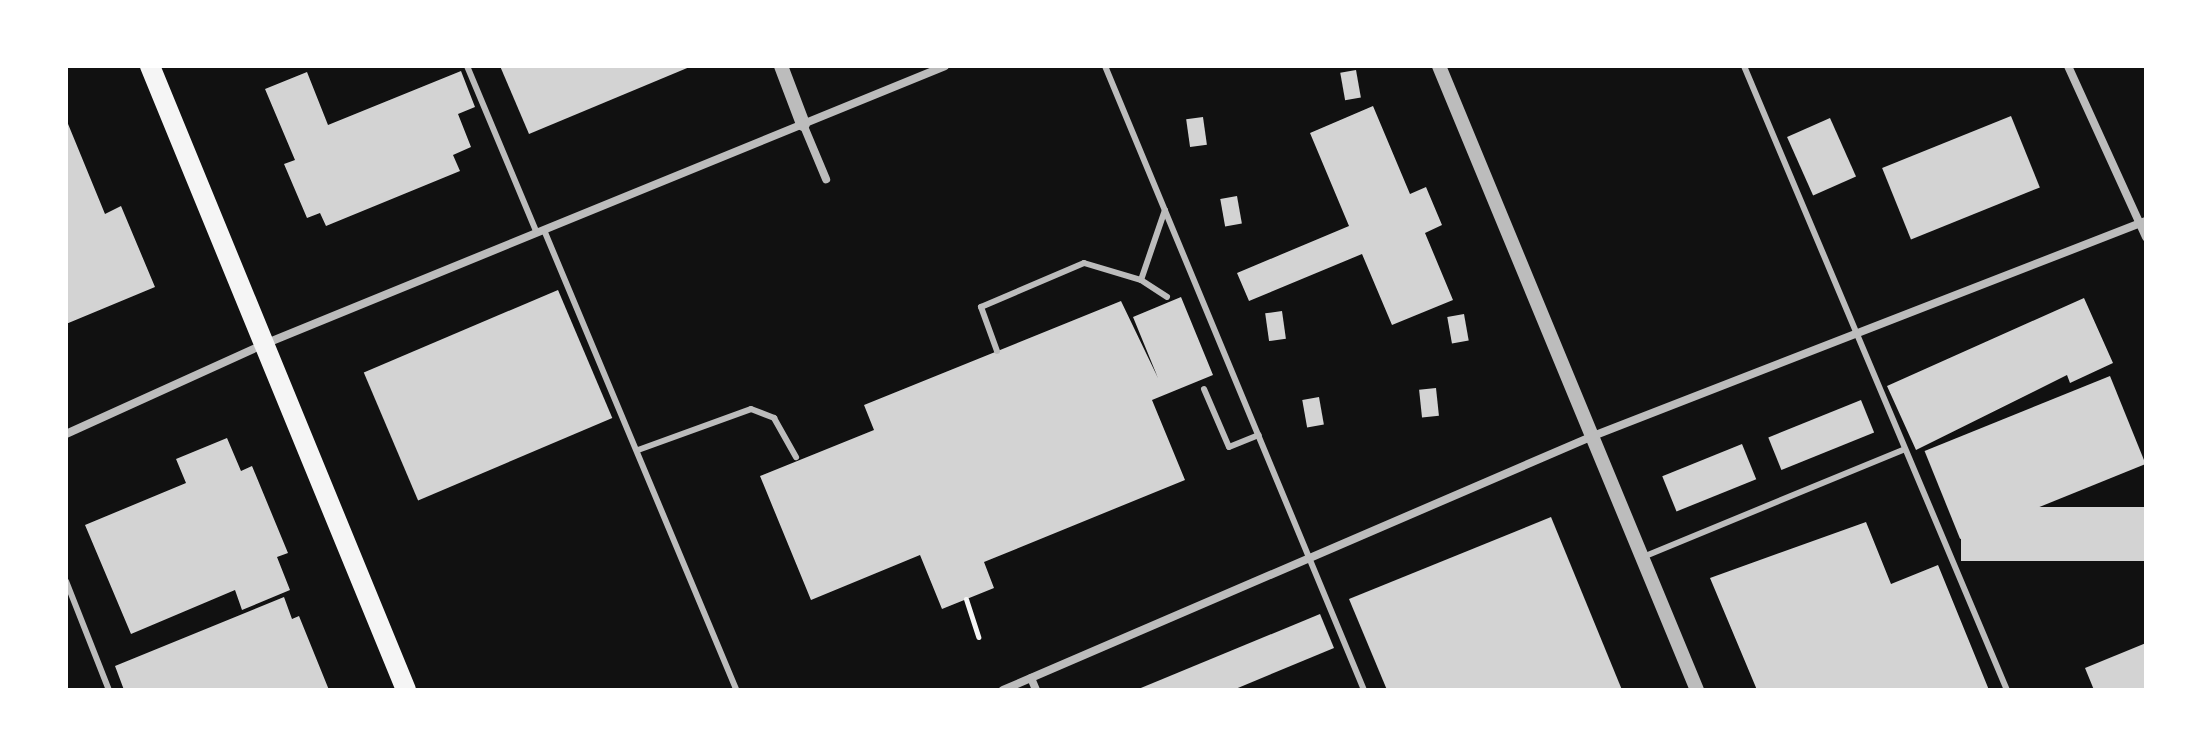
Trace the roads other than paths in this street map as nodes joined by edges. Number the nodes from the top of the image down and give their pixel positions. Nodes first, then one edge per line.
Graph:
1 (150, 66) edge
2 (467, 66) edge
3 (781, 66) edge
4 (945, 66) edge
5 (1105, 66) edge
6 (1439, 66) edge
7 (1744, 66) edge
8 (2068, 66) edge
9 (803, 124) junction
10 (826, 179) dead end
11 (1165, 210) junction
12 (2143, 222) edge
13 (540, 232) junction
14 (2146, 237) edge
15 (1141, 280) junction
16 (1167, 297) dead end
17 (1855, 334) junction
18 (267, 343) junction
19 (997, 351) dead end
20 (1204, 389) dead end
21 (66, 434) edge
22 (1259, 435) junction
23 (1593, 436) junction
24 (1905, 449) junction
25 (638, 450) junction
26 (796, 457) dead end
27 (1643, 557) junction
28 (1310, 558) junction
29 (66, 581) edge
30 (1031, 678) junction
31 (109, 690) edge
32 (406, 690) edge
33 (736, 690) edge
34 (1003, 690) edge
35 (1036, 690) edge
36 (1364, 690) edge
37 (1697, 690) edge
38 (2007, 690) edge

1 - 18 main road
2 - 13 lane
3 - 9 street
4 - 9 street
5 - 11 lane
6 - 23 street
7 - 17 lane
8 - 12 street
9 - 10 street
9 - 13 street
11 - 15 lane
11 - 22 lane
12 - 14 street
12 - 17 street
13 - 18 street
13 - 25 lane
15 - 16 lane
15 - 19 lane
17 - 23 street
17 - 24 lane
18 - 21 street
18 - 32 main road
20 - 22 lane
22 - 28 lane
23 - 27 street
23 - 28 street
24 - 27 lane
24 - 38 lane
25 - 26 lane
25 - 33 lane
27 - 37 street
28 - 30 street
28 - 36 lane
29 - 31 lane
30 - 34 street
30 - 35 street

